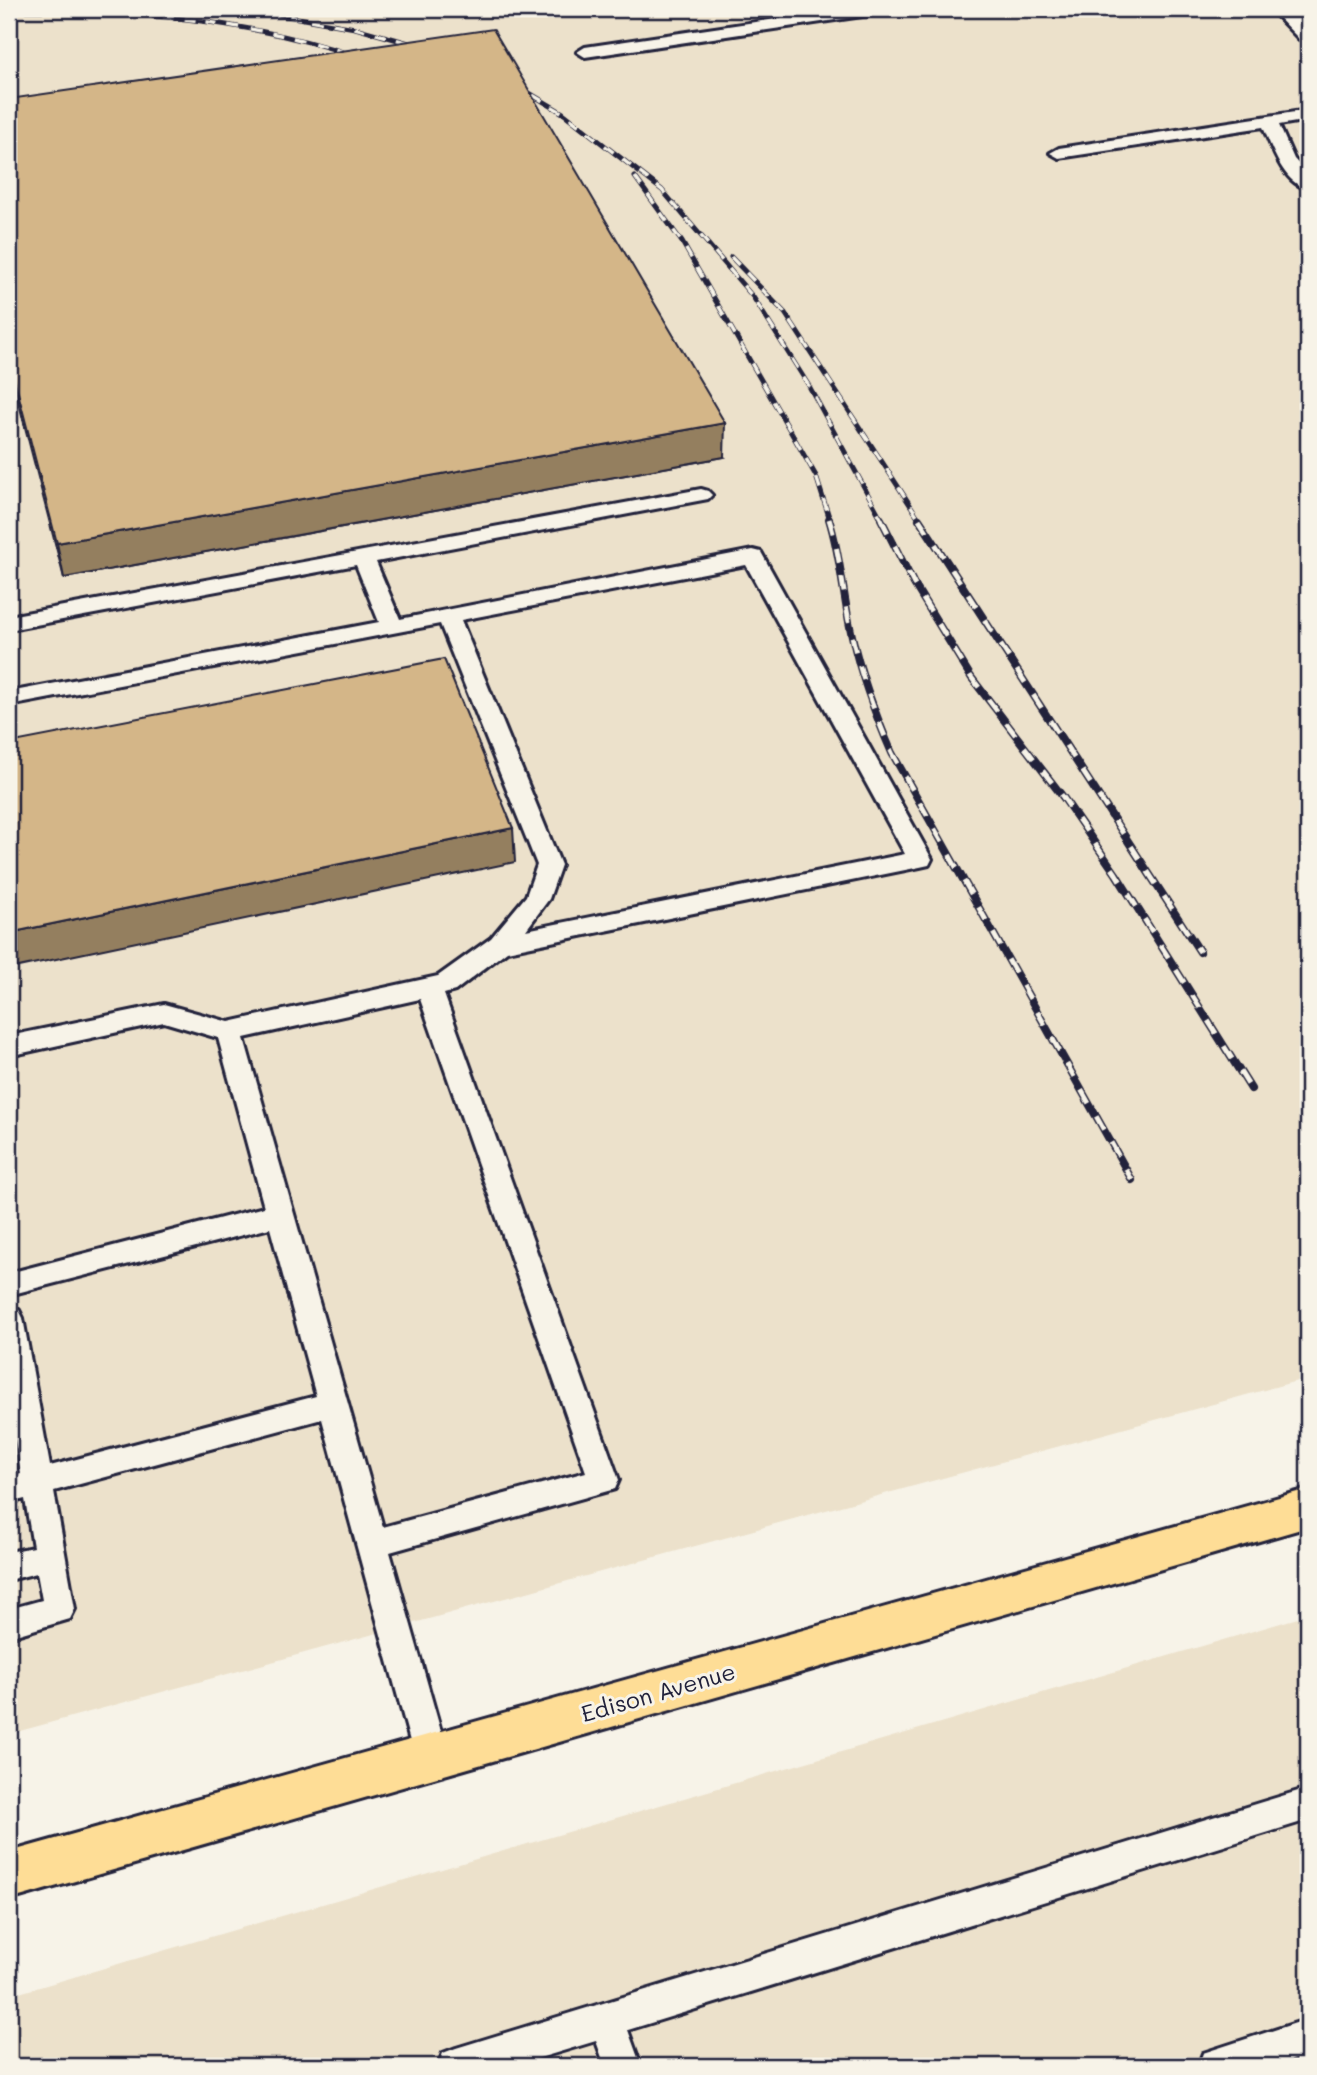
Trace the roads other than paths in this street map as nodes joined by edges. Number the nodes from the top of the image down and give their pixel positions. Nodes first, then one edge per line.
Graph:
1 (876, 9) edge
2 (1282, 9) edge
3 (1308, 34) edge
4 (585, 52) dead end
5 (1308, 115) edge
6 (1269, 121) junction
7 (1059, 153) dead end
8 (1308, 184) edge
9 (701, 495) dead end
10 (364, 558) junction
11 (448, 616) junction
12 (9, 623) edge
13 (392, 627) junction
14 (9, 699) edge
15 (500, 944) junction
16 (429, 988) junction
17 (229, 1032) junction
18 (9, 1046) edge
19 (279, 1214) junction
20 (9, 1284) edge
21 (9, 1318) edge
22 (12, 1354) edge
23 (332, 1404) junction
24 (18, 1428) edge
25 (23, 1487) edge
26 (1308, 1508) edge
27 (371, 1544) junction
28 (50, 1556) junction
29 (9, 1566) edge
30 (9, 1623) edge
31 (430, 1756) junction
32 (1308, 1804) edge
33 (9, 1876) edge
34 (607, 2020) junction
35 (1308, 2037) edge
36 (456, 2066) edge
37 (623, 2066) edge
38 (1216, 2066) edge

1 - 4 lane
2 - 3 street
5 - 6 lane
6 - 7 lane
6 - 8 lane
9 - 10 lane
10 - 12 lane
10 - 13 lane
11 - 13 lane
11 - 15 lane
11 - 15 lane
13 - 14 lane
15 - 16 lane
16 - 17 lane
16 - 27 lane
17 - 18 lane
17 - 19 lane
19 - 20 lane
19 - 23 lane
21 - 22 lane
22 - 24 lane
23 - 25 lane
23 - 27 lane
24 - 25 lane
25 - 28 lane
26 - 31 main road, Edison Avenue
27 - 31 lane
28 - 29 lane
28 - 30 lane
31 - 33 main road, Edison Avenue
32 - 34 lane
34 - 36 lane
34 - 37 lane
35 - 38 lane

